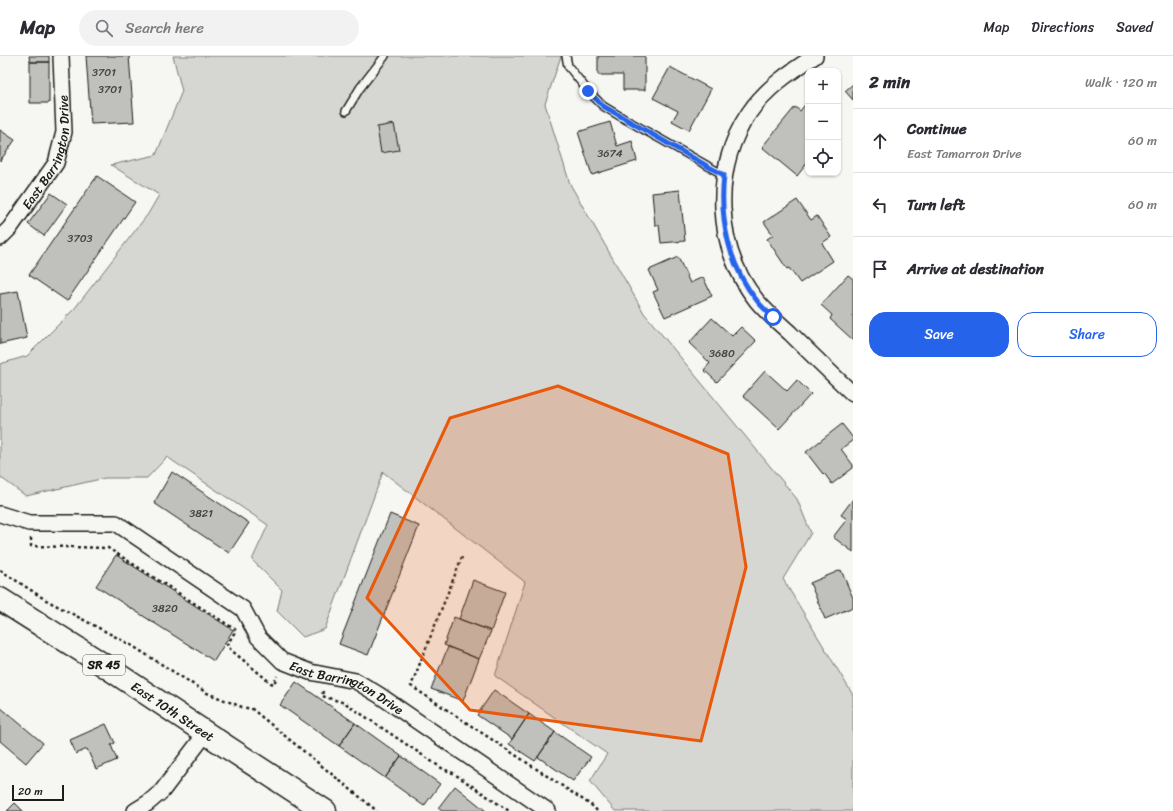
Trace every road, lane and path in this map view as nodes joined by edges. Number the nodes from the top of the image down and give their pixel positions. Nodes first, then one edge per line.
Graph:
1 (61, 56) edge
2 (385, 56) edge
3 (566, 56) edge
4 (813, 56) edge
5 (346, 112) dead end
6 (724, 175) junction
7 (0, 238) edge
8 (853, 394) edge
9 (0, 514) edge
10 (462, 557) dead end
11 (0, 570) edge
12 (0, 599) edge
13 (206, 733) junction
14 (144, 808) edge
15 (325, 811) edge
16 (377, 811) edge
17 (548, 811) edge
18 (598, 811) edge

1 - 7 street, East Barrington Drive
2 - 5 lane
3 - 6 lane
4 - 6 street
6 - 8 street
9 - 17 street, East Barrington Drive
10 - 18 path
11 - 16 path
12 - 13 main road, East 10th Street / SR 45
13 - 14 street
13 - 15 main road, East 10th Street / SR 45

